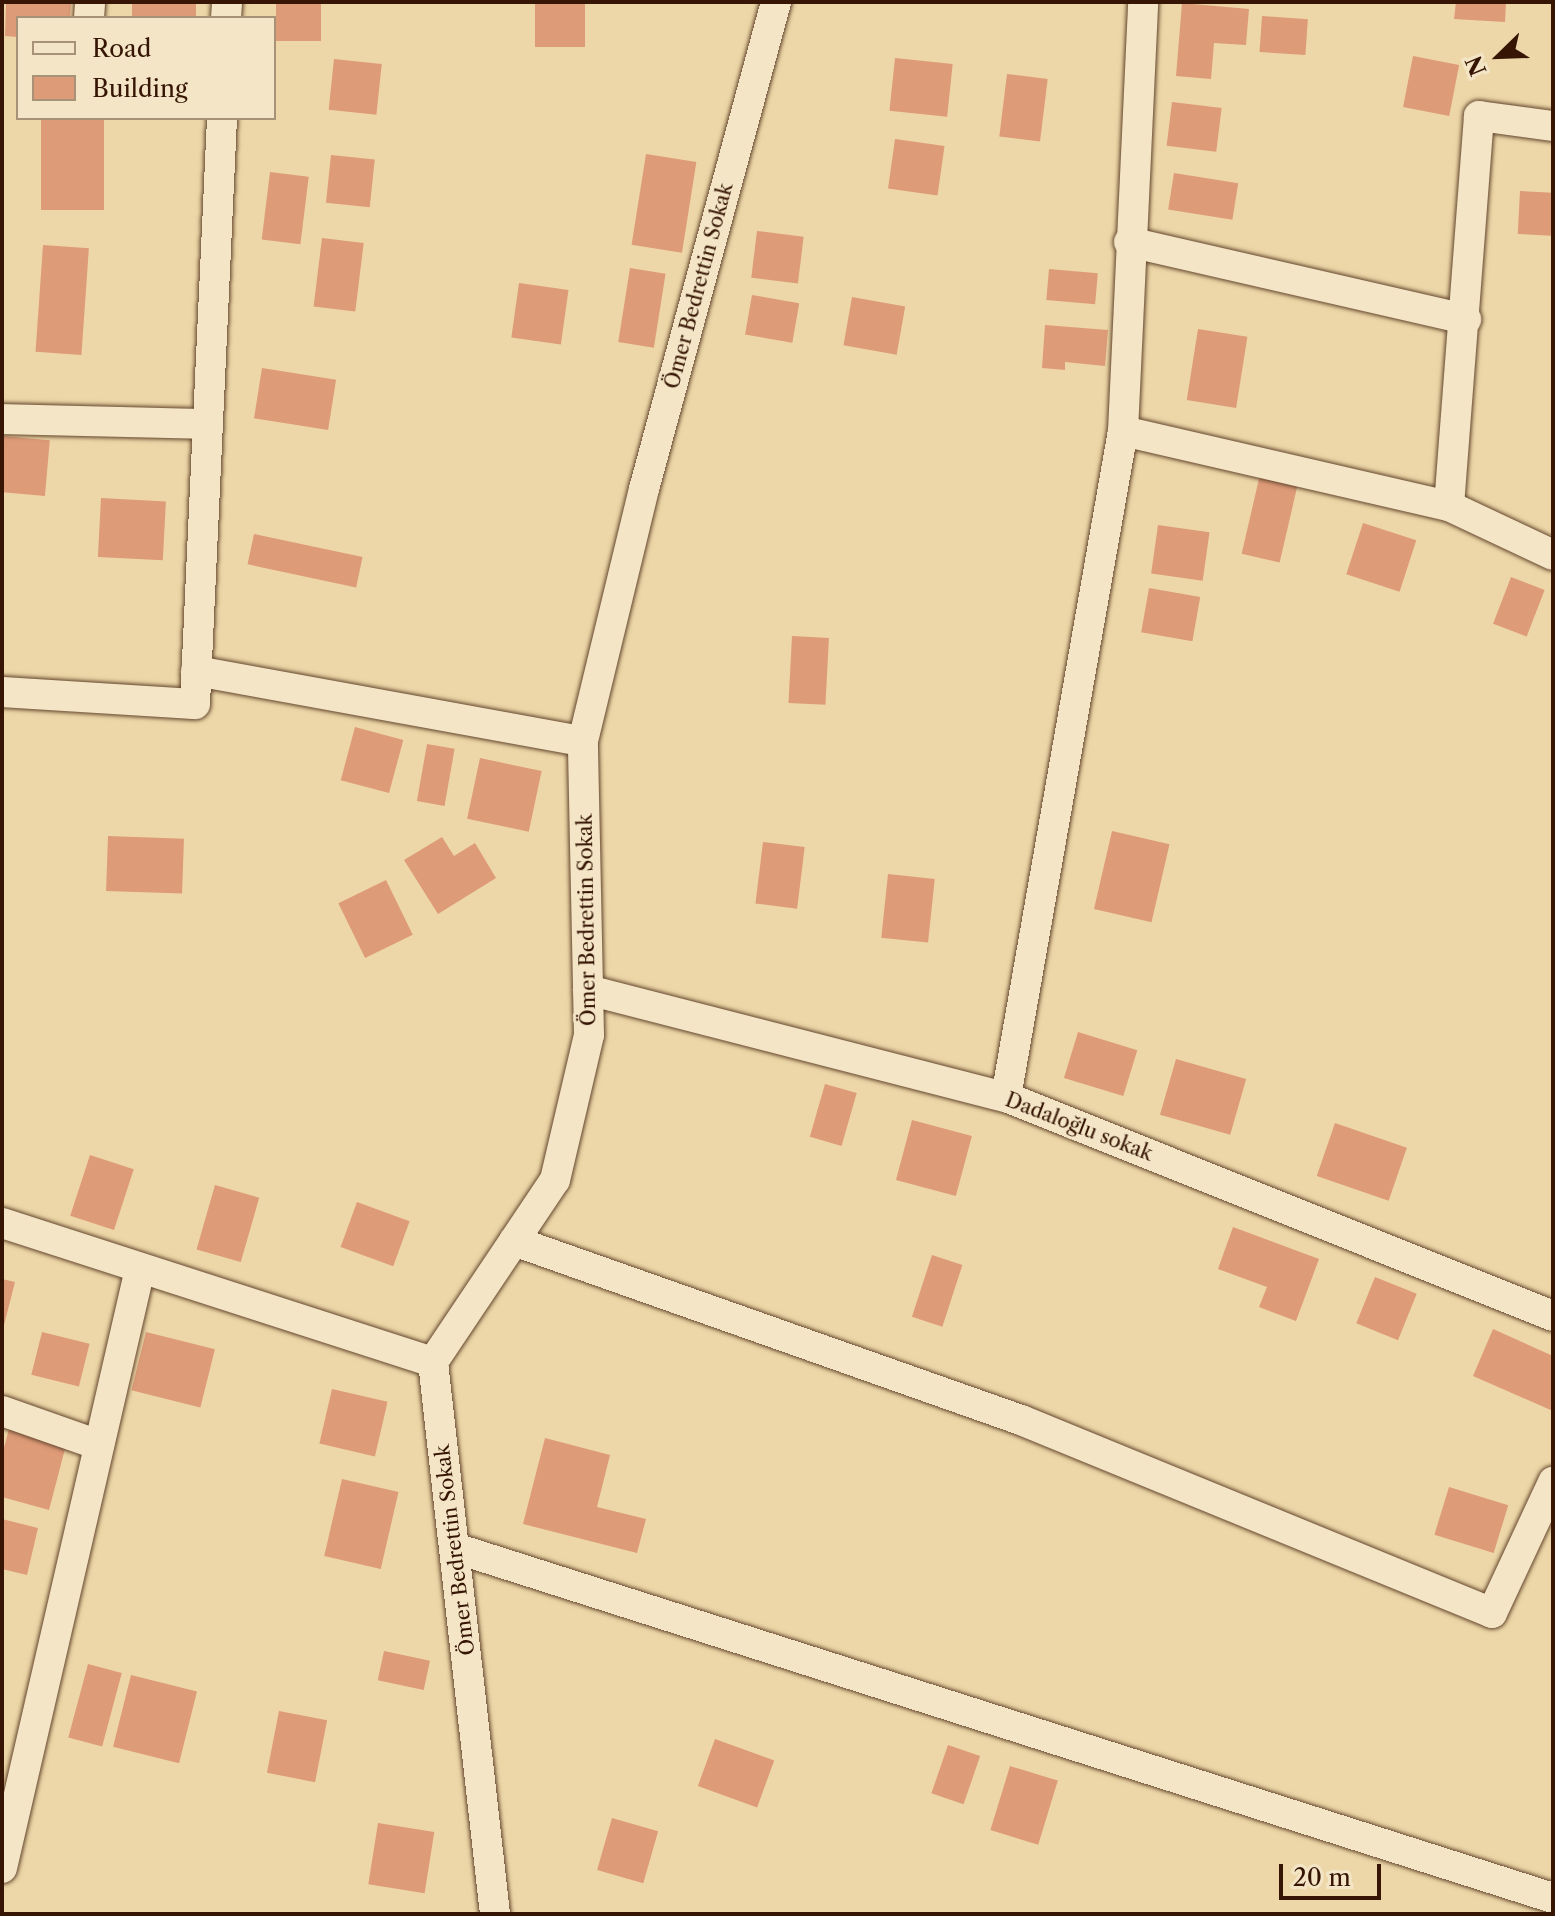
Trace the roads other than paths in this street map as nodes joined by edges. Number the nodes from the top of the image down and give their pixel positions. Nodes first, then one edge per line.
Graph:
1 (776, 2) edge
2 (1143, 2) edge
3 (222, 120) edge
4 (1553, 126) edge
5 (1129, 242) junction
6 (1466, 319) junction
7 (2, 419) edge
8 (207, 424) junction
9 (1123, 431) junction
10 (1449, 506) junction
11 (1553, 555) edge
12 (196, 671) junction
13 (2, 692) edge
14 (583, 741) junction
15 (588, 990) junction
16 (1006, 1097) junction
17 (2, 1223) edge
18 (514, 1241) junction
19 (140, 1269) junction
20 (1553, 1316) edge
21 (433, 1362) junction
22 (2, 1411) edge
23 (99, 1445) junction
24 (1553, 1482) edge
25 (455, 1548) junction
26 (2, 1868) edge
27 (1553, 1898) edge
28 (495, 1914) edge

1 - 14 street, Ömer Bedrettin Sokak
2 - 5 street
3 - 8 street
4 - 6 street
5 - 6 street
5 - 9 street
6 - 10 street
7 - 8 street
8 - 12 street
9 - 10 street
9 - 16 street
10 - 11 street
12 - 13 street
12 - 14 street
14 - 15 street, Ömer Bedrettin Sokak
15 - 16 street, Dadaloğlu sokak
15 - 18 street, Ömer Bedrettin Sokak
16 - 20 street, Dadaloğlu sokak
17 - 19 street
18 - 21 street, Ömer Bedrettin Sokak
18 - 24 street
19 - 21 street
19 - 23 street
21 - 25 street, Ömer Bedrettin Sokak
22 - 23 street
23 - 26 street
25 - 27 street
25 - 28 street, Ömer Bedrettin Sokak

